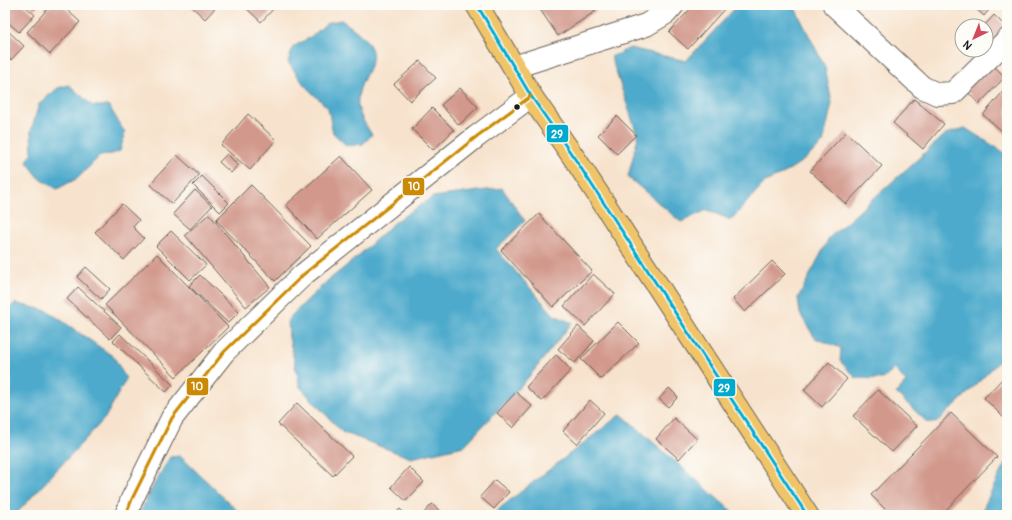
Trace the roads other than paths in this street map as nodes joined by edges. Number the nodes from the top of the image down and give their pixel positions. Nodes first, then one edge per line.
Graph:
1 (477, 5) edge
2 (673, 5) edge
3 (834, 5) edge
4 (1007, 40) edge
5 (514, 67) junction
6 (531, 96) junction
7 (126, 515) edge
8 (807, 515) edge

1 - 5 highway
2 - 5 street
3 - 4 street
5 - 6 highway
6 - 7 street
6 - 8 highway

